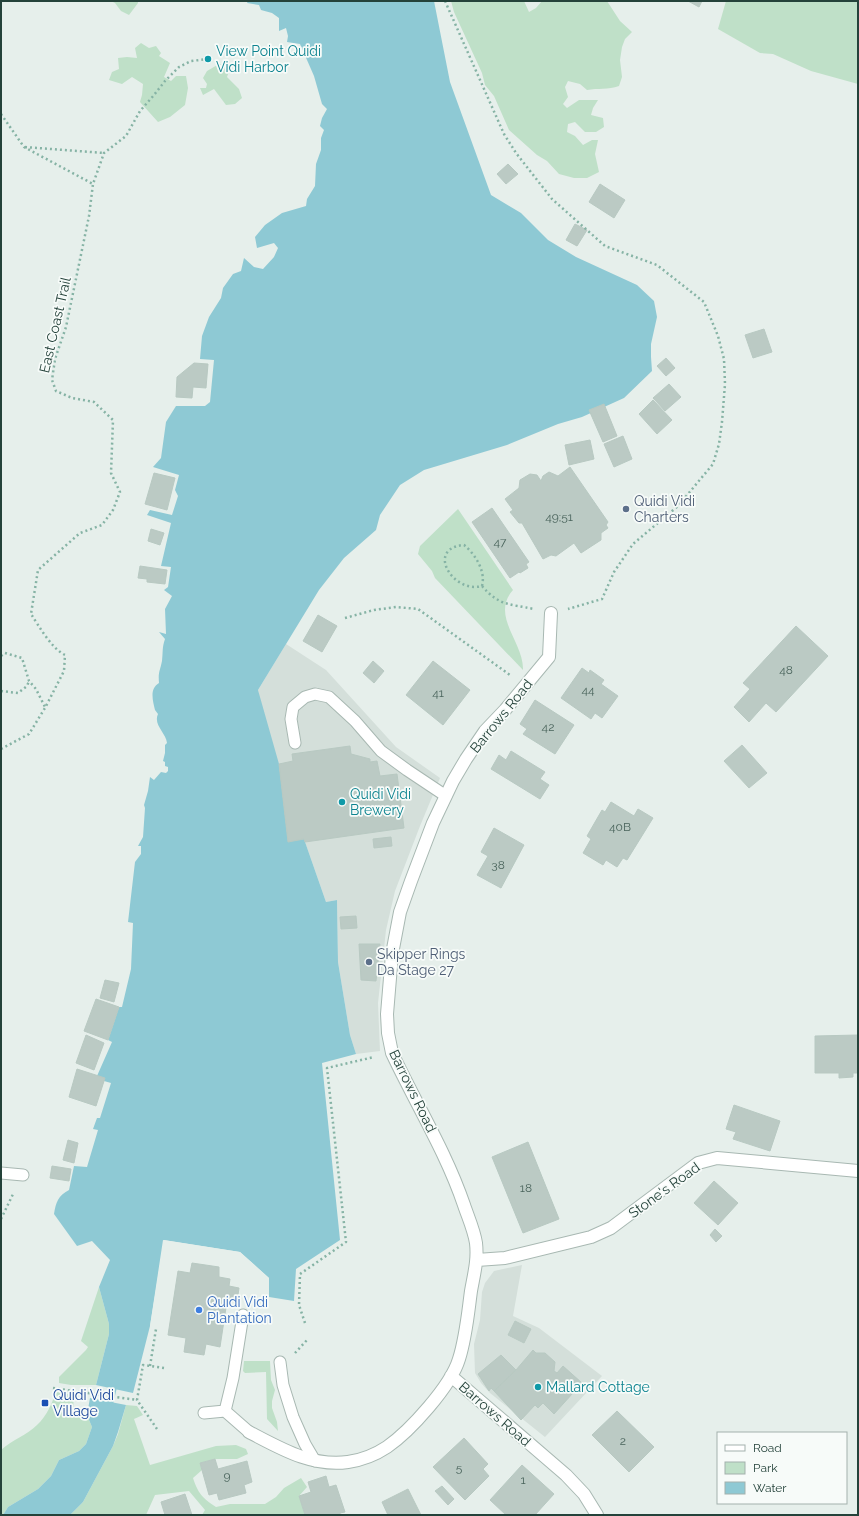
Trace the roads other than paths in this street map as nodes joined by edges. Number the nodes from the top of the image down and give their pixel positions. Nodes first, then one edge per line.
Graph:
1 (551, 613) road end
2 (295, 743) dead end
3 (446, 796) junction
4 (858, 1171) edge
5 (1, 1173) edge
6 (23, 1175) road end
7 (477, 1260) junction
8 (243, 1315) dead end
9 (280, 1362) dead end
10 (451, 1376) junction
11 (225, 1411) junction
12 (204, 1413) dead end
13 (249, 1432) joint
14 (315, 1461) junction
15 (597, 1515) edge

1 - 3 street, Barrows Road
2 - 3 lane
3 - 7 street, Barrows Road
4 - 7 street, Stone's Road
5 - 6 lane
7 - 10 street, Barrows Road
8 - 11 lane
9 - 14 lane
10 - 14 street
10 - 15 street, Barrows Road
11 - 12 lane
11 - 13 lane
13 - 14 street

